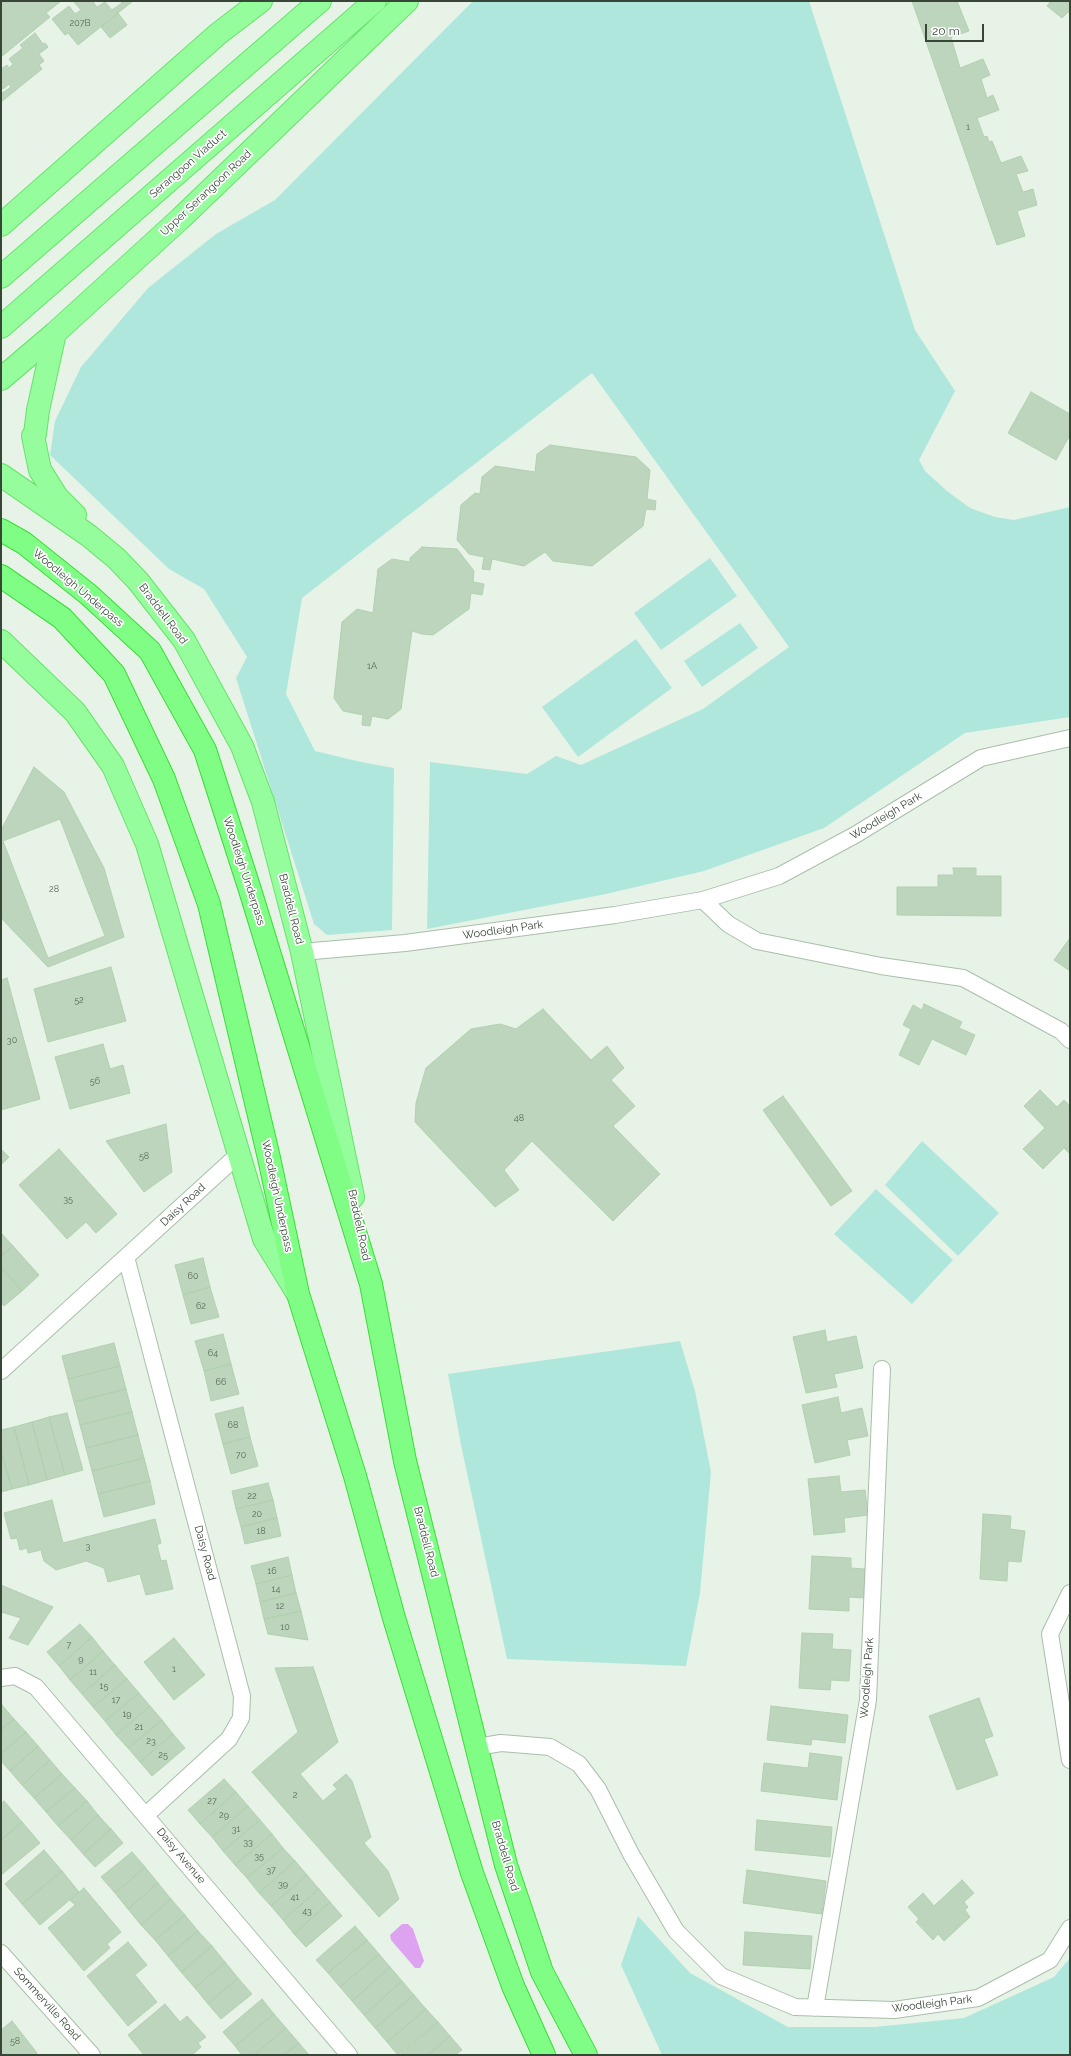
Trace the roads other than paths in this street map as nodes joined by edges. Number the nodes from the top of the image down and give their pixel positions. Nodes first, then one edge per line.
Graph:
1 (261, 1) edge
2 (320, 1) edge
3 (375, 1) edge
4 (406, 1) edge
5 (1, 225) edge
6 (1, 276) edge
7 (1, 327) edge
8 (55, 333) junction
9 (1, 379) edge
10 (1, 475) edge
11 (1, 530) edge
12 (116, 558) junction
13 (1, 576) edge
14 (1, 641) edge
15 (1070, 738) edge
16 (703, 900) junction
17 (302, 952) junction
18 (1070, 1040) edge
19 (239, 1154) junction
20 (126, 1257) junction
21 (371, 1284) junction
22 (298, 1294) junction
23 (882, 1369) dead end
24 (1, 1371) edge
25 (1070, 1594) edge
26 (1, 1678) edge
27 (477, 1747) junction
28 (1070, 1760) edge
29 (146, 1815) junction
30 (1070, 1928) edge
31 (1, 1953) edge
32 (815, 2008) junction
33 (92, 2055) edge
34 (349, 2055) edge
35 (544, 2055) edge
36 (586, 2055) edge

1 - 5 main road
2 - 6 main road
3 - 7 main road, Serangoon Viaduct
4 - 8 main road, Upper Serangoon Road
8 - 9 main road, Upper Serangoon Road
8 - 12 main road
10 - 12 main road, Braddell Road
11 - 21 highway, Woodleigh Underpass
12 - 17 main road, Braddell Road
13 - 22 highway, Woodleigh Underpass
14 - 19 main road
15 - 16 street, Woodleigh Park
16 - 17 street, Woodleigh Park
16 - 18 street
17 - 21 main road, Braddell Road
19 - 20 street, Daisy Road
19 - 22 main road
20 - 24 street, Daisy Road
20 - 29 street, Daisy Road
21 - 27 highway, Braddell Road
22 - 35 highway
23 - 32 street, Woodleigh Park
25 - 28 street
26 - 29 street, Daisy Avenue
27 - 32 street, Woodleigh Park
27 - 36 highway, Braddell Road
29 - 34 street, Daisy Avenue
30 - 32 street, Woodleigh Park
31 - 33 street, Sommerville Road

